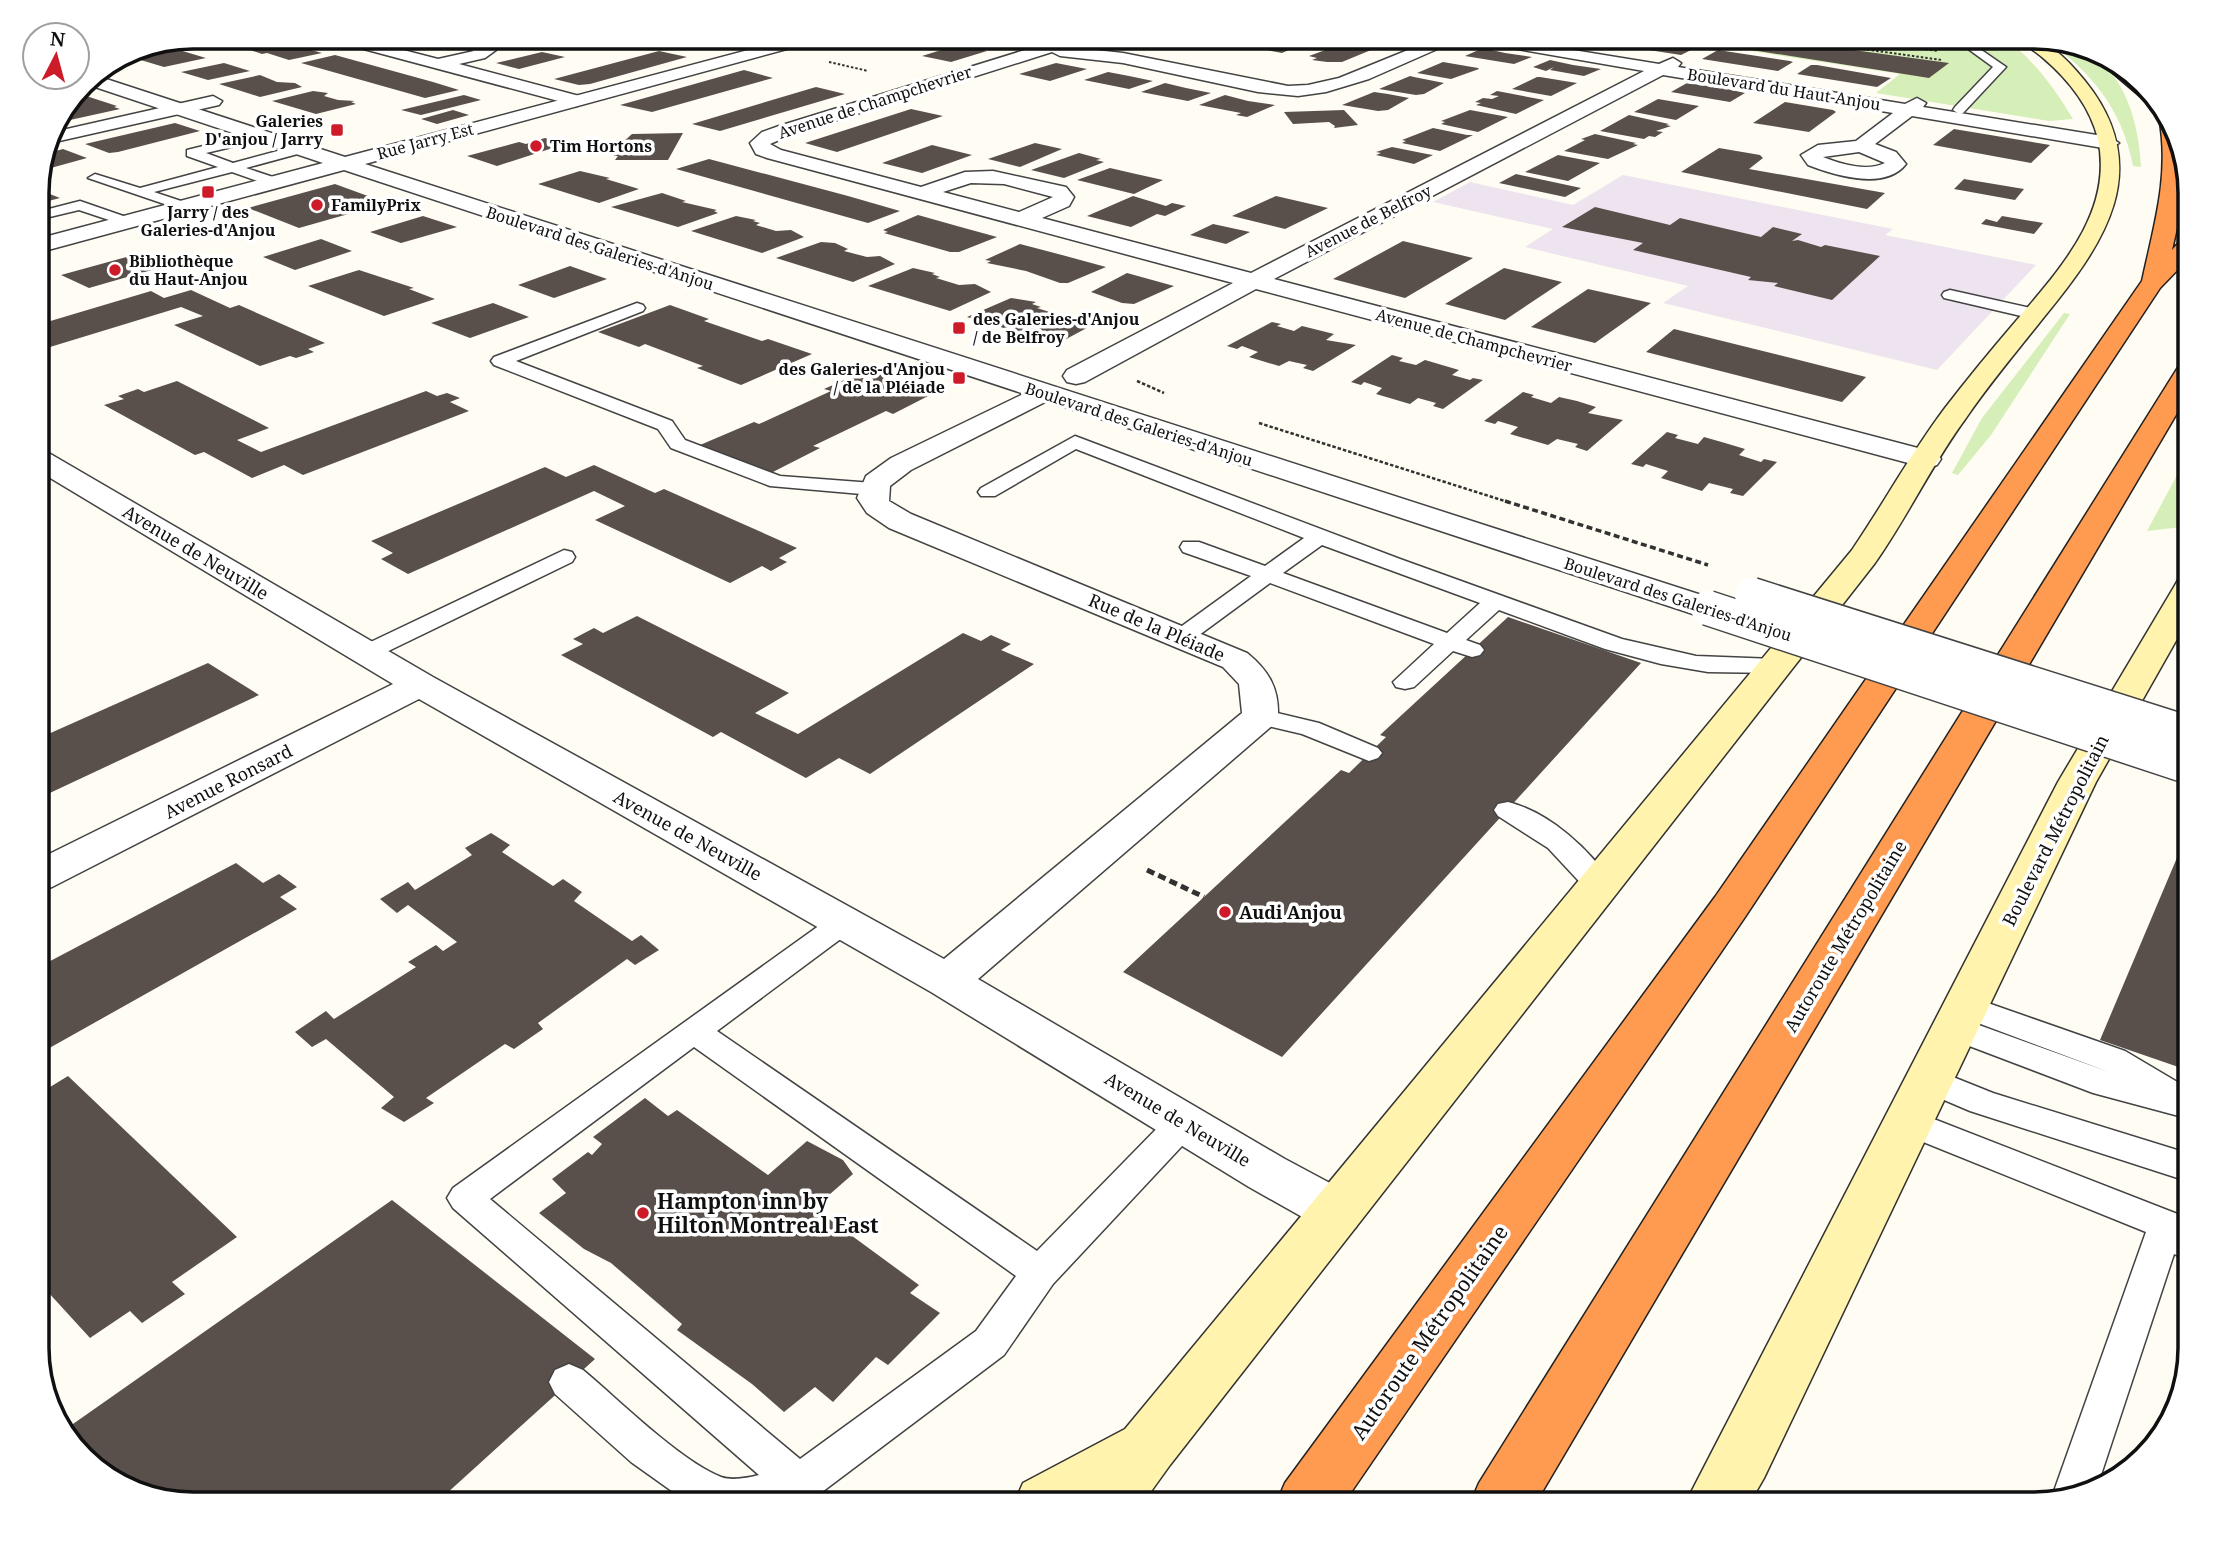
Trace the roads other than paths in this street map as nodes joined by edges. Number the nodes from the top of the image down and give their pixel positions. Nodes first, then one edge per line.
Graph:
1 (382, 49) edge
2 (487, 49) edge
3 (770, 49) edge
4 (1046, 49) edge
5 (1423, 49) edge
6 (1549, 49) edge
7 (1575, 49) edge
8 (1975, 49) edge
9 (2041, 49) edge
10 (1037, 52) junction
11 (439, 64) junction
12 (1667, 66) junction
13 (119, 70) edge
14 (1316, 73) dead end
15 (1357, 76) junction
16 (100, 83) edge
17 (213, 101) junction
18 (577, 101) junction
19 (1912, 107) junction
20 (178, 108) junction
21 (1959, 110) junction
22 (61, 136) edge
23 (260, 136) junction
24 (2108, 138) junction
25 (1861, 146) dead end
26 (300, 149) junction
27 (379, 154) junction
28 (344, 163) junction
29 (413, 164) dead end
30 (2175, 164) edge
31 (232, 167) junction
32 (95, 178) dead end
33 (274, 182) junction
34 (140, 192) junction
35 (922, 193) junction
36 (182, 206) junction
37 (49, 213) edge
38 (1022, 219) junction
39 (127, 222) junction
40 (49, 243) edge
41 (2178, 256) edge
42 (1254, 282) junction
43 (2152, 283) junction
44 (1950, 295) dead end
45 (637, 308) dead end
46 (2034, 314) junction
47 (1057, 380) junction
48 (2178, 389) edge
49 (1927, 459) junction
50 (49, 465) edge
51 (873, 489) junction
52 (988, 492) dead end
53 (1322, 535) junction
54 (1191, 547) dead end
55 (564, 557) dead end
56 (1266, 575) junction
57 (1716, 587) junction
58 (1496, 601) junction
59 (2178, 608) edge
60 (1183, 636) junction
61 (1449, 642) junction
62 (1472, 650) dead end
63 (366, 653) junction
64 (1775, 666) junction
65 (1405, 682) dead end
66 (420, 685) junction
67 (1261, 717) junction
68 (2178, 730) edge
69 (1369, 753) dead end
70 (2178, 762) edge
71 (1508, 810) dead end
72 (49, 871) edge
73 (1599, 885) junction
74 (844, 922) junction
75 (947, 981) junction
76 (1960, 1017) junction
77 (694, 1031) junction
78 (2178, 1095) edge
79 (1918, 1100) junction
80 (1184, 1122) junction
81 (2178, 1164) edge
82 (1338, 1212) junction
83 (2178, 1230) edge
84 (2178, 1241) edge
85 (1041, 1273) junction
86 (569, 1382) dead end
87 (1149, 1445) junction
88 (799, 1484) junction
89 (2077, 1485) edge
90 (1732, 1489) edge
91 (709, 1492) edge
92 (769, 1492) edge
93 (1066, 1492) edge
94 (1115, 1492) edge
95 (1315, 1492) edge
96 (1508, 1492) edge

1 - 11 street
2 - 11 street
3 - 18 street, Rue Jarry Est
4 - 10 street, Avenue de Champchevrier
5 - 15 street, Avenue de Champchevrier
6 - 12 street, Boulevard du Haut-Anjou
7 - 12 street, Boulevard du Haut-Anjou
8 - 21 lane
9 - 24 main road
10 - 15 street, Avenue de Champchevrier
10 - 35 street, Avenue de Champchevrier
11 - 18 street
12 - 19 street, Boulevard du Haut-Anjou
12 - 42 street, Avenue de Belfroy
13 - 17 street
14 - 15 street, Avenue de Champchevrier
16 - 20 street, Boulevard des Galeries-d'Anjou
17 - 20 street
17 - 27 street
18 - 27 street, Rue Jarry Est
19 - 21 street, Boulevard du Haut-Anjou
19 - 24 street, Boulevard du Haut-Anjou
19 - 25 street
20 - 22 street
20 - 23 street, Boulevard des Galeries-d'Anjou
21 - 24 street, Boulevard du Haut-Anjou
23 - 26 street, Boulevard des Galeries-d'Anjou
23 - 31 lane
24 - 46 main road
26 - 28 street, Boulevard des Galeries-d'Anjou
26 - 31 lane
27 - 28 street, Rue Jarry Est
27 - 29 street
28 - 33 street, Rue Jarry Est
28 - 47 street, Boulevard des Galeries-d'Anjou
30 - 43 highway
31 - 33 lane
31 - 34 lane
32 - 34 lane
33 - 36 street, Rue Jarry Est
34 - 36 lane
35 - 38 street, Avenue de Champchevrier
35 - 38 street
36 - 39 street, Rue Jarry Est
37 - 39 lane
38 - 42 street, Avenue de Champchevrier
39 - 40 street, Rue Jarry Est
41 - 43 highway
42 - 47 street, Avenue de Belfroy
42 - 49 street, Avenue de Champchevrier
43 - 95 highway, Autoroute Métropolitaine
44 - 46 lane
45 - 51 lane
46 - 49 main road
47 - 51 street
47 - 57 street, Boulevard des Galeries-d'Anjou
48 - 96 highway, Autoroute Métropolitaine
49 - 64 main road
50 - 63 street, Avenue de Neuville
51 - 60 street, Rue de la Pléiade
52 - 53 lane
53 - 56 lane
53 - 58 lane
54 - 56 lane
55 - 63 lane
56 - 60 lane
56 - 61 lane
57 - 68 street, Boulevard des Galeries-d'Anjou, bridge
57 - 70 street, Boulevard des Galeries-d'Anjou, bridge
58 - 61 lane
58 - 64 lane
59 - 76 main road, Boulevard Métropolitain
60 - 67 street, Rue de la Pléiade
61 - 62 lane
61 - 65 lane
63 - 66 street, Avenue de Neuville
64 - 73 main road
66 - 72 street, Avenue Ronsard
66 - 74 street, Avenue de Neuville
67 - 69 lane
67 - 75 street
71 - 73 lane
73 - 82 main road
74 - 75 street, Avenue de Neuville
74 - 77 lane
75 - 80 street, Avenue de Neuville
76 - 78 lane
76 - 79 main road, Boulevard Métropolitain
77 - 85 lane
77 - 88 lane
79 - 81 lane
79 - 83 lane
79 - 90 main road, Boulevard Métropolitain
80 - 82 street, Avenue de Neuville
80 - 85 lane
82 - 87 main road
84 - 89 lane
85 - 88 lane
86 - 91 lane
87 - 93 main road
87 - 94 main road
88 - 92 lane

